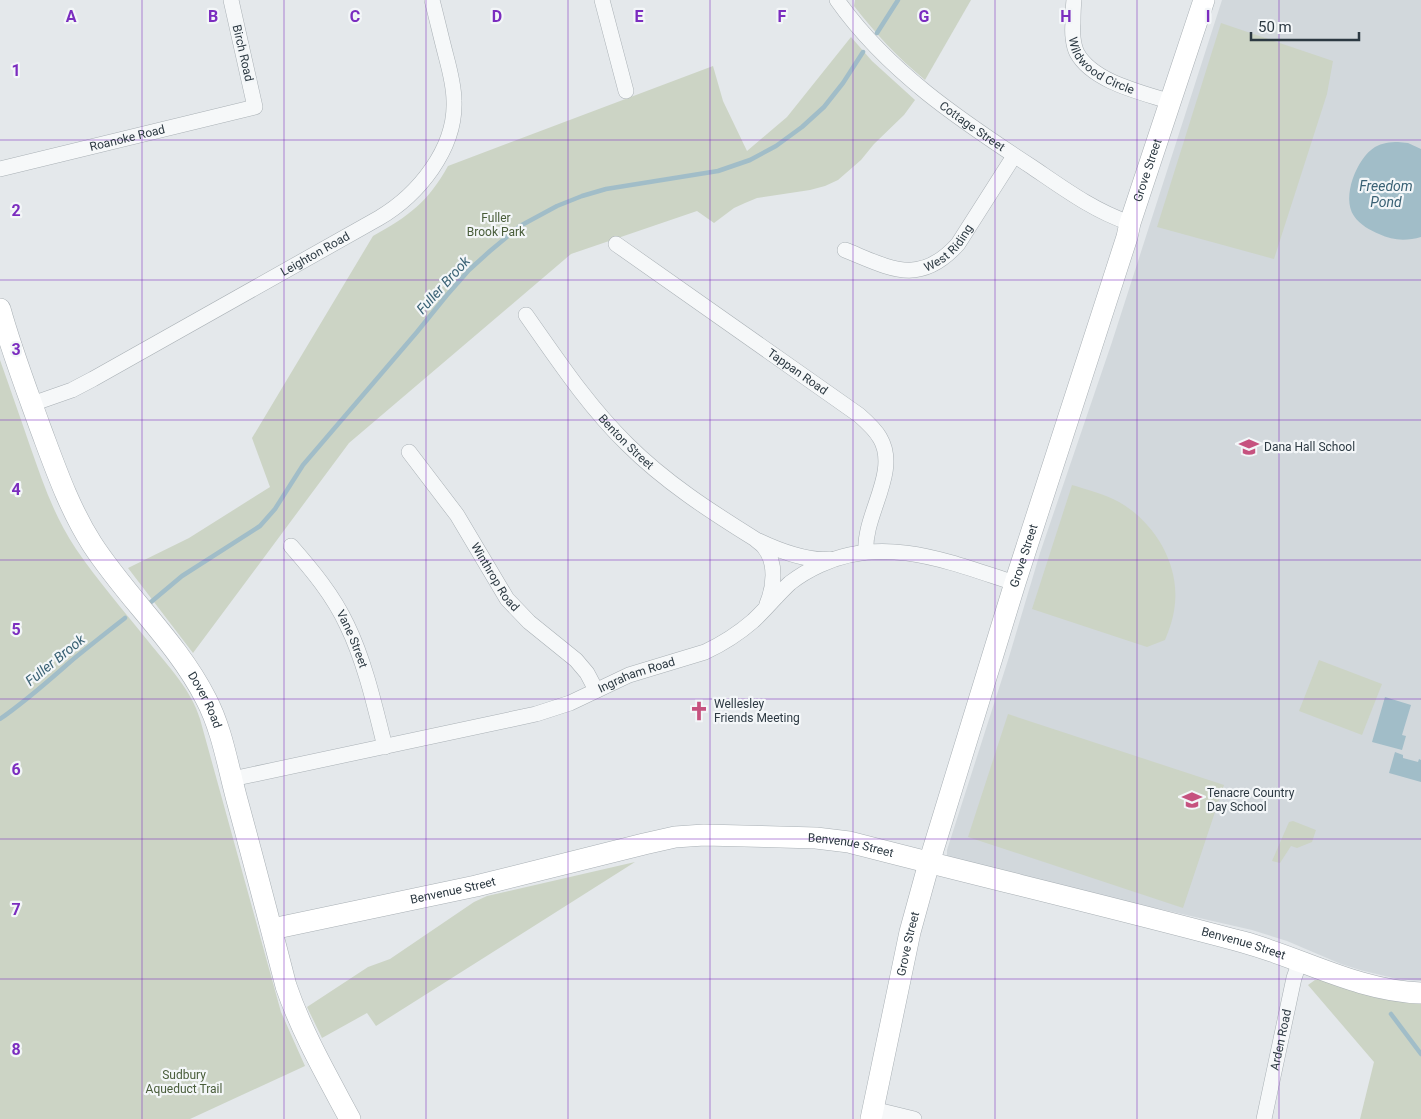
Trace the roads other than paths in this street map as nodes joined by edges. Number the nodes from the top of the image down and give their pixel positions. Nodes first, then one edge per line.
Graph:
1 (230, 0) edge
2 (432, 0) edge
3 (602, 0) edge
4 (837, 0) edge
5 (1074, 0) edge
6 (1204, 0) edge
7 (626, 91) dead end
8 (1171, 102) junction
9 (255, 107) joint
10 (1014, 156) junction
11 (0, 169) edge
12 (1130, 223) junction
13 (616, 244) dead end
14 (845, 250) dead end
15 (0, 309) edge
16 (526, 315) dead end
17 (32, 404) junction
18 (409, 452) dead end
19 (755, 539) junction
20 (291, 546) dead end
21 (866, 552) junction
22 (837, 558) junction
23 (1015, 583) junction
24 (766, 608) junction
25 (596, 690) junction
26 (385, 747) junction
27 (232, 779) junction
28 (929, 863) junction
29 (272, 929) junction
30 (1300, 961) junction
31 (1421, 993) edge
32 (872, 1114) edge
33 (350, 1119) edge
34 (914, 1119) edge
35 (1264, 1119) edge

1 - 9 street, Birch Road
2 - 17 street, Leighton Road
3 - 7 street
4 - 10 street, Cottage Street
5 - 8 street, Wildwood Circle
6 - 8 street, Grove Street
8 - 12 street, Grove Street
9 - 11 street, Roanoke Road
10 - 12 street, Cottage Street
10 - 14 street, West Riding
12 - 23 street, Grove Street
13 - 21 street, Tappan Road
15 - 17 street, Dover Road
16 - 19 street, Benton Street
17 - 27 street, Dover Road
18 - 25 street, Winthrop Road
19 - 22 street, Benton Street
19 - 24 street, Benton Street
20 - 26 street, Vane Street
21 - 22 street, Ingraham Road
21 - 23 street, Ingraham Road
22 - 24 street, Ingraham Road
23 - 28 street, Grove Street
24 - 25 street, Ingraham Road
25 - 26 street, Ingraham Road
26 - 27 street, Ingraham Road
27 - 29 street, Dover Road
28 - 29 street, Benvenue Street
28 - 30 street, Benvenue Street
28 - 32 street, Grove Street
29 - 33 street, Dover Road
30 - 31 street, Benvenue Street
30 - 35 street, Arden Road
32 - 34 street

